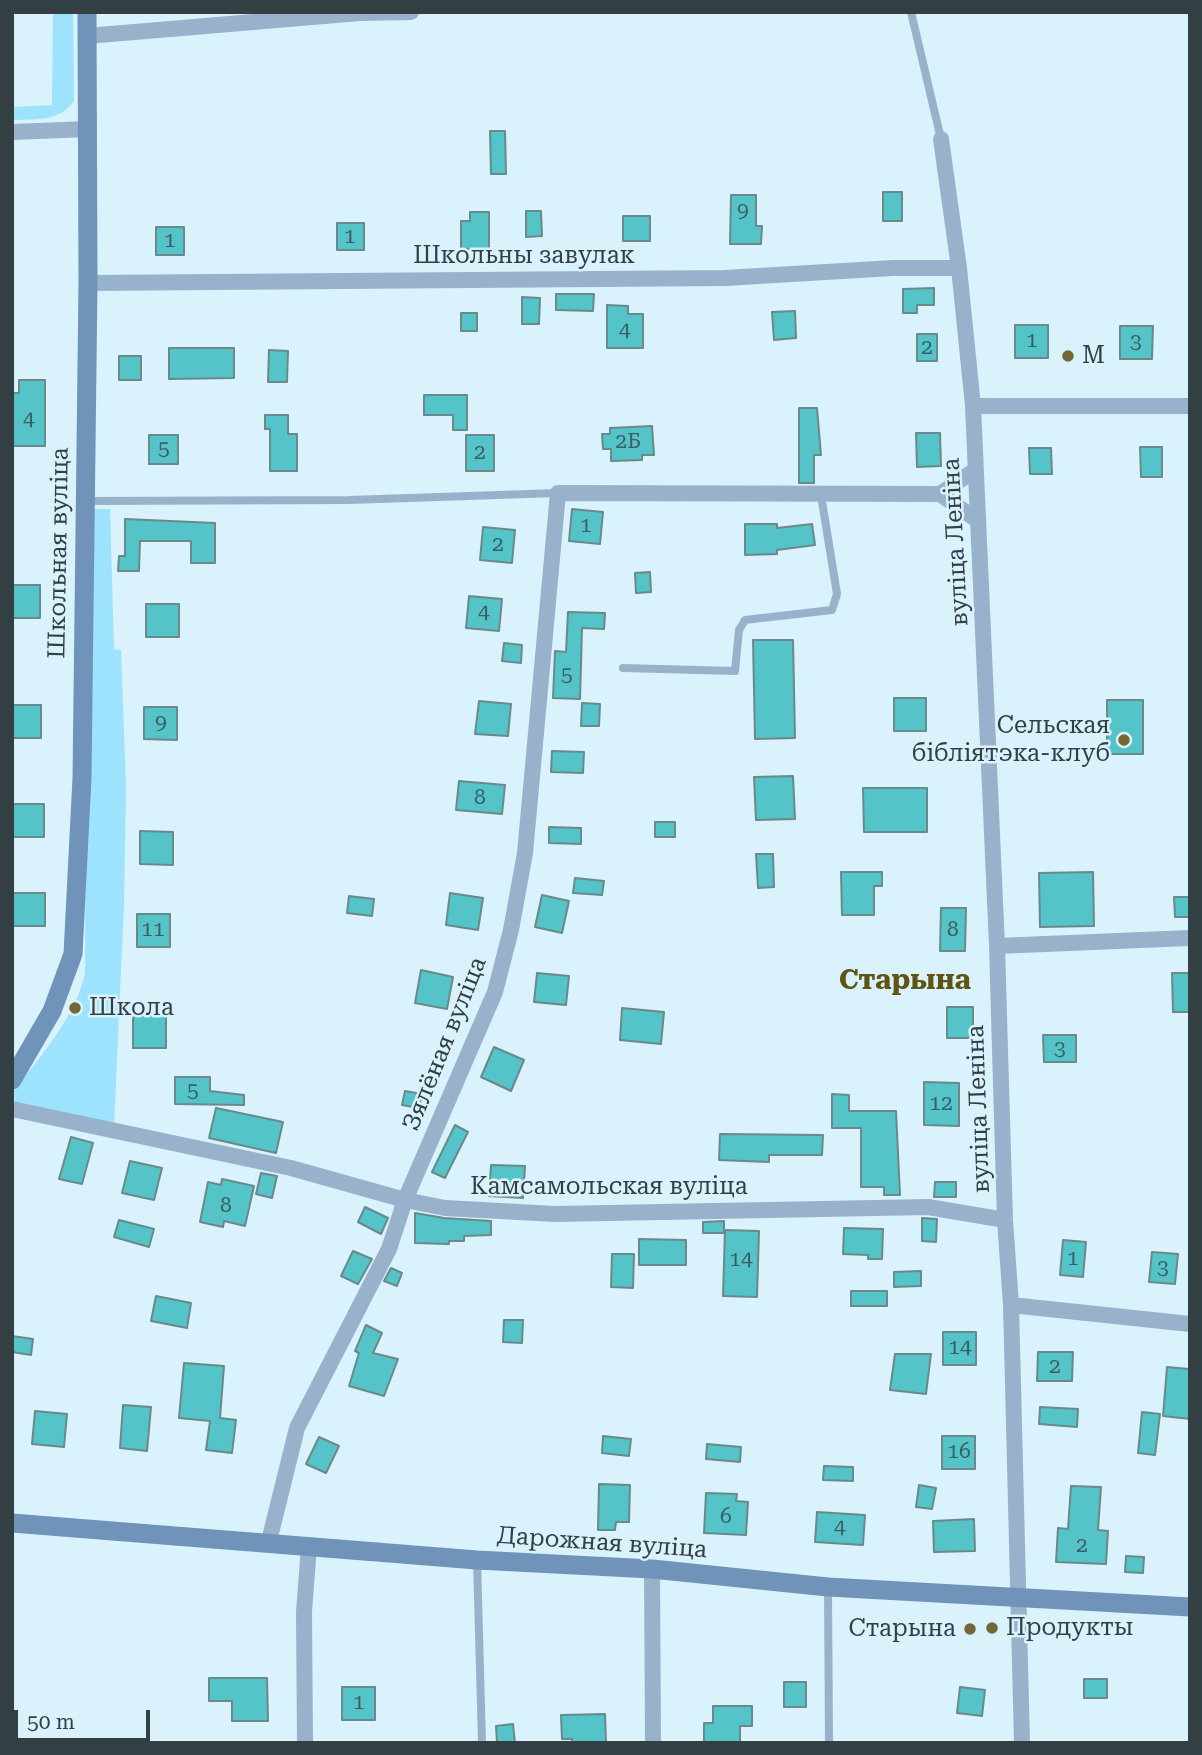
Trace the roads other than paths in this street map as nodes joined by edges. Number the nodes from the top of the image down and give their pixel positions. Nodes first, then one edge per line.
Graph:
1 (87, 12) edge
2 (411, 12) edge
3 (911, 12) edge
4 (87, 36) junction
5 (89, 129) junction
6 (12, 132) edge
7 (942, 139) joint
8 (960, 268) junction
9 (88, 283) junction
10 (973, 406) junction
11 (1190, 406) edge
12 (975, 470) junction
13 (558, 494) junction
14 (940, 494) junction
15 (821, 495) junction
16 (84, 501) junction
17 (978, 520) junction
18 (623, 668) dead end
19 (1190, 938) edge
20 (997, 946) junction
21 (12, 1080) edge
22 (12, 1109) edge
23 (405, 1200) junction
24 (1005, 1220) junction
25 (1011, 1305) junction
26 (1190, 1324) edge
27 (12, 1523) edge
28 (269, 1541) junction
29 (309, 1546) junction
30 (477, 1559) junction
31 (652, 1569) junction
32 (828, 1587) junction
33 (1017, 1597) junction
34 (1190, 1607) edge
35 (305, 1743) edge
36 (482, 1743) edge
37 (653, 1743) edge
38 (829, 1743) edge
39 (1022, 1743) edge

1 - 4 main road, Школьная вуліца
2 - 4 street
3 - 7 lane
4 - 5 main road, Школьная вуліца
5 - 6 street
5 - 9 main road, Школьная вуліца
7 - 8 street, вуліца Леніна
8 - 9 street, Школьны завулак
8 - 10 street, вуліца Леніна
9 - 16 main road, Школьная вуліца
10 - 11 street
10 - 12 street, вуліца Леніна
12 - 14 street
12 - 17 street, вуліца Леніна
13 - 15 street
13 - 16 lane
13 - 23 street, Зялёная вуліца
14 - 15 street
14 - 17 street
15 - 18 lane
16 - 21 main road, Школьная вуліца
17 - 20 street, вуліца Леніна
19 - 20 street
20 - 24 street, вуліца Леніна
22 - 23 street, Камсамольская вуліца
23 - 24 street, Камсамольская вуліца
23 - 28 street, Зялёная вуліца
24 - 25 street, вуліца Леніна
25 - 26 street
25 - 33 street, вуліца Леніна
27 - 28 main road, Дарожная вуліца
28 - 29 main road, Дарожная вуліца
29 - 30 main road, Дарожная вуліца
29 - 35 street
30 - 31 main road, Дарожная вуліца
30 - 36 lane
31 - 32 main road, Дарожная вуліца
31 - 37 street
32 - 33 main road, Дарожная вуліца
32 - 38 lane
33 - 34 main road, Дарожная вуліца
33 - 39 street, вуліца Леніна

